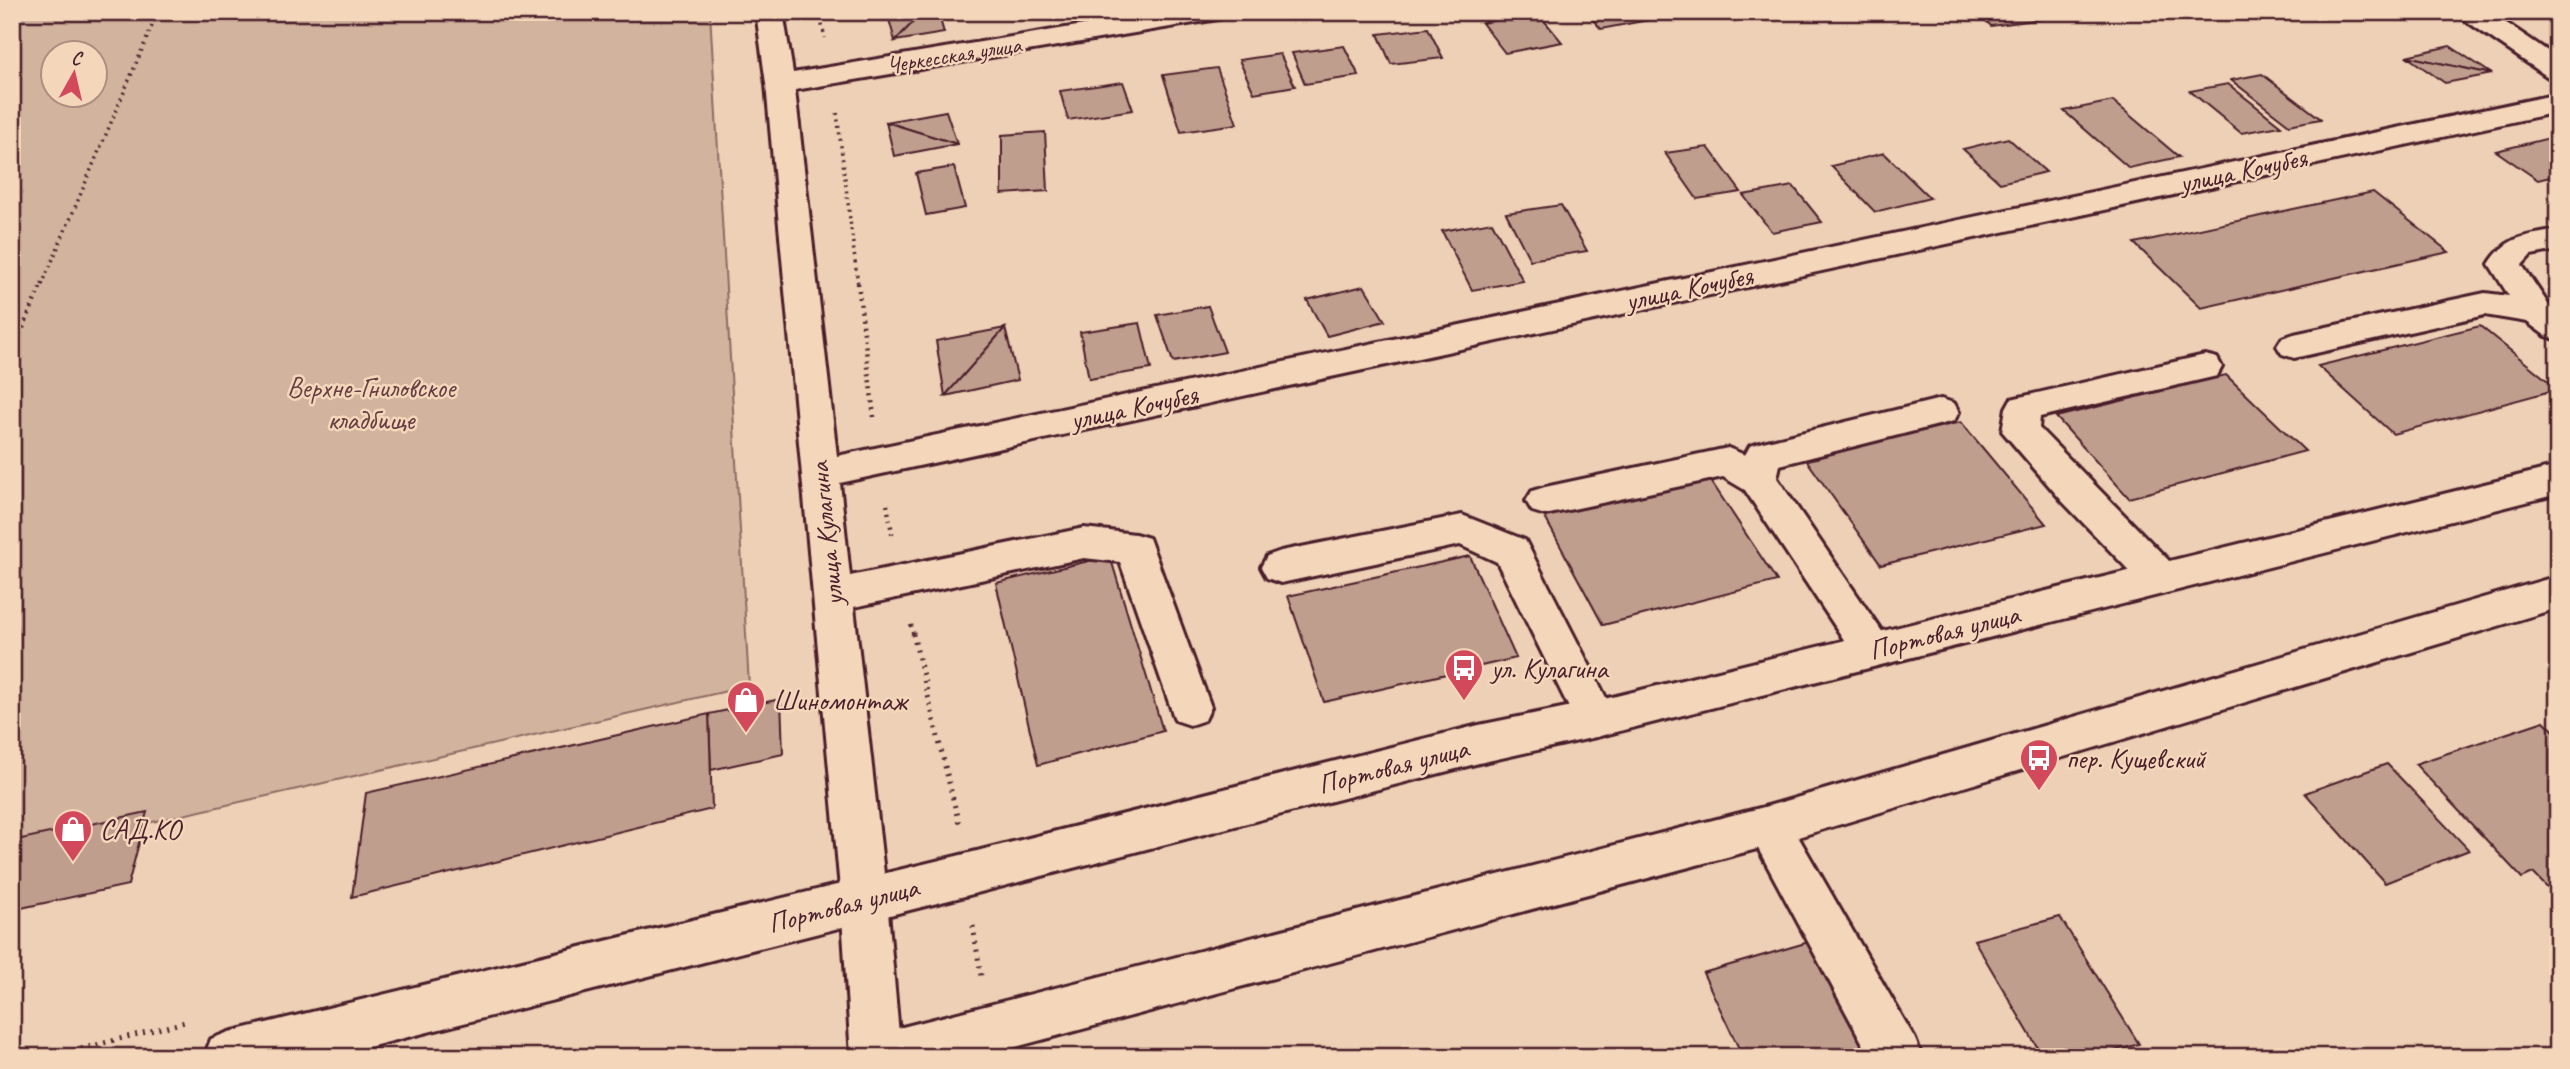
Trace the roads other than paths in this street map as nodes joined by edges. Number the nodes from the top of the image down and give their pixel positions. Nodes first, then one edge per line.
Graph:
1 (769, 12) edge
2 (1212, 12) edge
3 (2472, 12) edge
4 (2558, 71) edge
5 (780, 84) junction
6 (2558, 103) edge
7 (2558, 240) edge
8 (2547, 320) edge
9 (2294, 346) dead end
10 (2205, 367) dead end
11 (1941, 412) dead end
12 (819, 474) junction
13 (1758, 480) junction
14 (2558, 480) edge
15 (1545, 501) dead end
16 (1281, 567) dead end
17 (2161, 578) junction
18 (2558, 592) edge
19 (832, 596) junction
20 (1873, 649) junction
21 (1190, 707) dead end
22 (1596, 719) junction
23 (1768, 826) junction
24 (864, 900) junction
25 (229, 1057) edge
26 (876, 1057) edge
27 (883, 1057) edge
28 (1897, 1057) edge

1 - 5 street, улица Кулагина
2 - 5 street, Черкесская улица
3 - 4 street
5 - 12 street, улица Кулагина
6 - 12 street, улица Кочубея
7 - 8 street
8 - 9 street
10 - 17 street
11 - 13 street
12 - 19 street, улица Кулагина
13 - 15 street
13 - 20 street
14 - 17 street, Портовая улица
16 - 22 street
17 - 20 street, Портовая улица
18 - 23 street
19 - 21 street
19 - 24 street, улица Кулагина
20 - 22 street, Портовая улица
22 - 24 street, Портовая улица
23 - 27 street
23 - 28 street
24 - 25 street, Портовая улица
24 - 26 street, улица Кулагина

